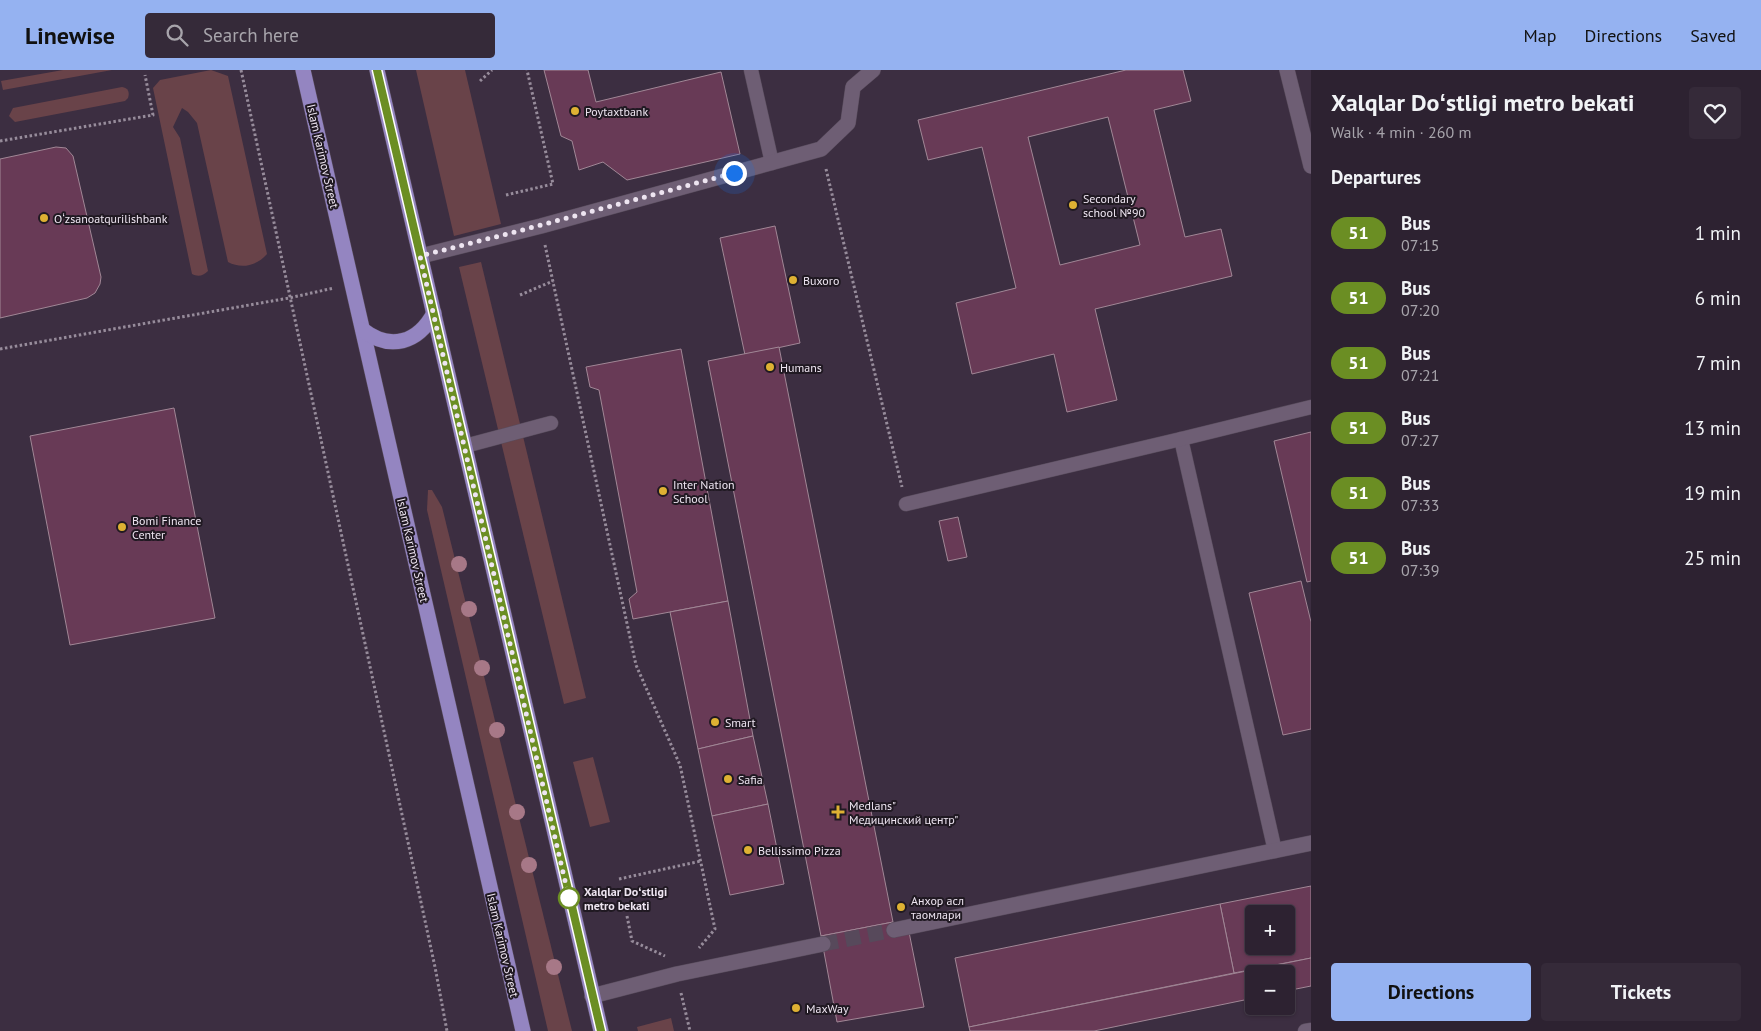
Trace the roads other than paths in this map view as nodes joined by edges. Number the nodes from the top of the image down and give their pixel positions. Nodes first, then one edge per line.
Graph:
1 (303, 70) edge
2 (378, 70) edge
3 (751, 70) edge
4 (873, 70) edge
5 (1287, 70) edge
6 (772, 163) junction
7 (1311, 166) edge
8 (420, 256) junction
9 (434, 313) junction
10 (363, 330) junction
11 (1311, 407) edge
12 (551, 422) dead end
13 (1181, 439) junction
14 (465, 446) junction
15 (906, 504) road end
16 (1311, 843) edge
17 (1275, 850) junction
18 (894, 930) tunnel mouth
19 (823, 944) tunnel mouth
20 (592, 996) junction
21 (1311, 1030) edge
22 (523, 1031) edge
23 (601, 1031) edge
24 (1305, 1031) edge

1 - 10 main road, Islam Karimov Street
2 - 8 main road
3 - 6 lane
4 - 6 street
5 - 7 street
6 - 8 street
8 - 9 main road
9 - 10 main road
9 - 14 main road
10 - 22 main road, Islam Karimov Street
11 - 13 lane
12 - 14 lane
13 - 15 lane
13 - 17 lane
14 - 20 main road
16 - 17 street
17 - 18 street
19 - 20 street
20 - 23 main road
21 - 24 lane

